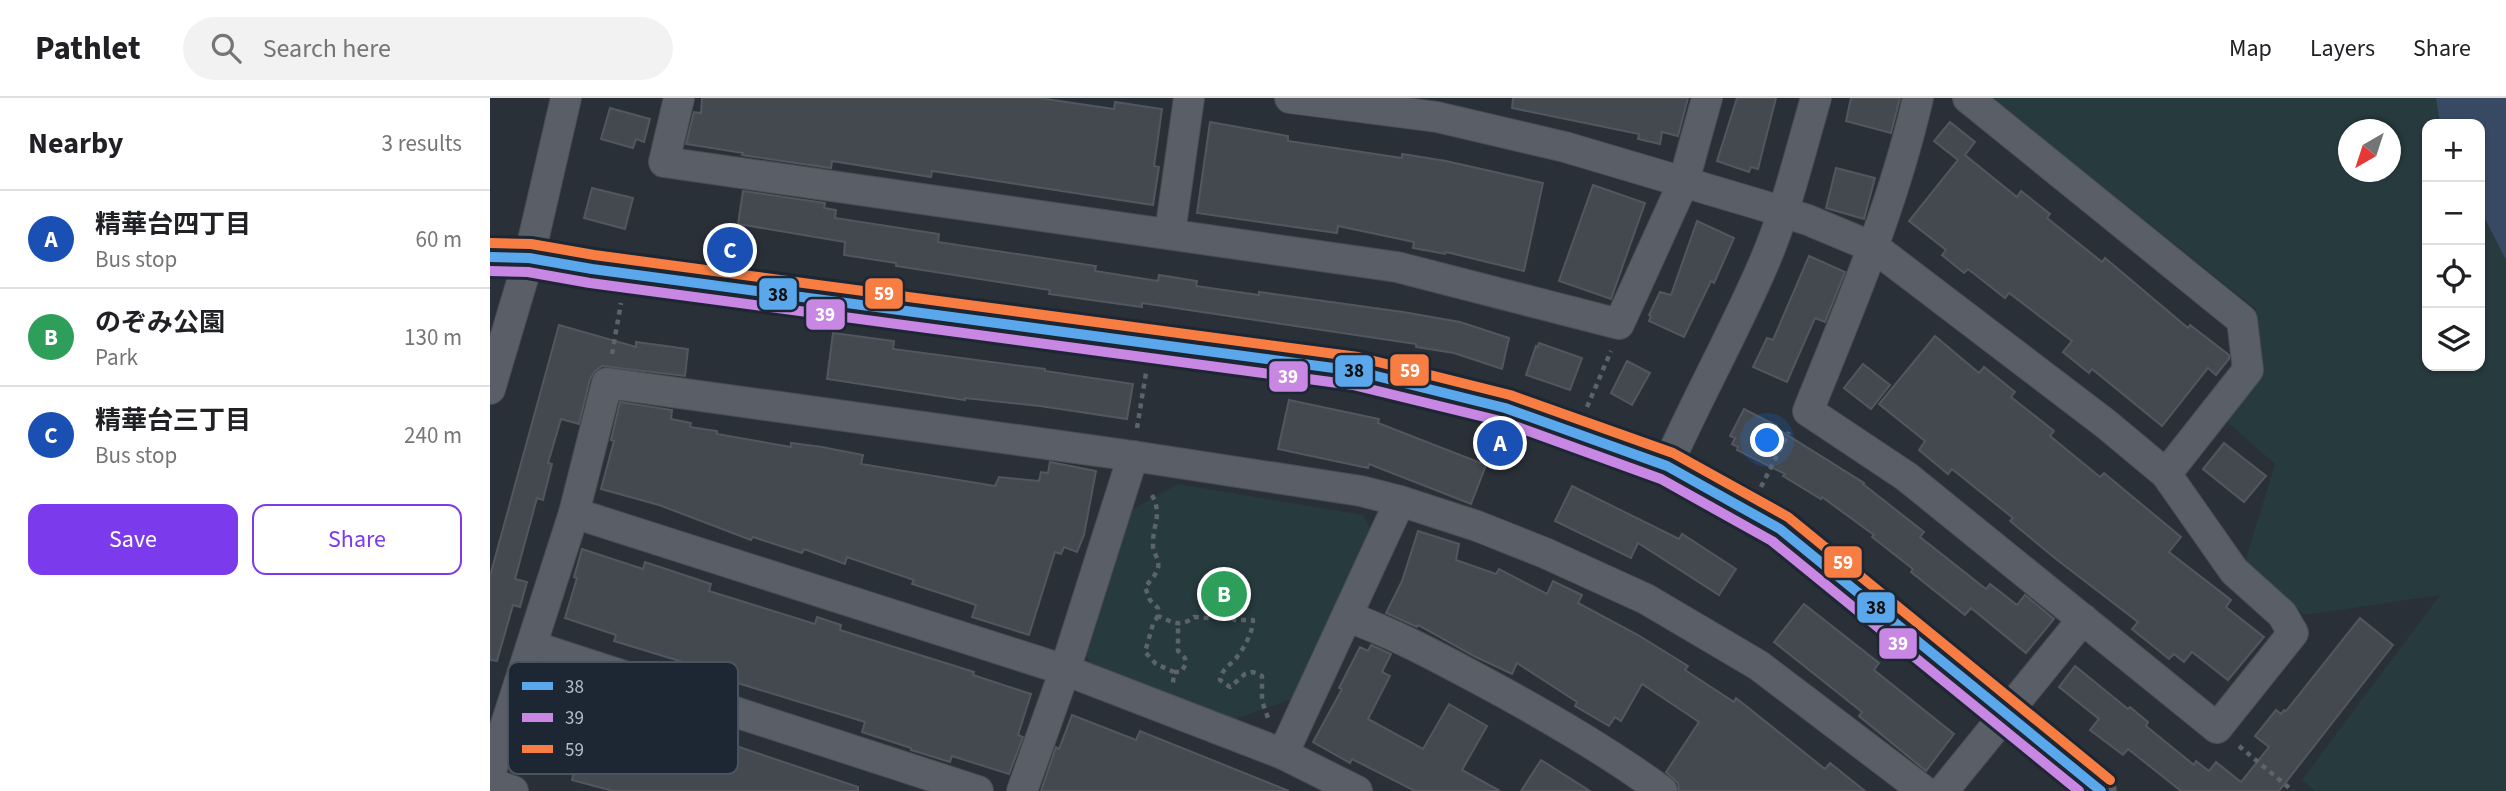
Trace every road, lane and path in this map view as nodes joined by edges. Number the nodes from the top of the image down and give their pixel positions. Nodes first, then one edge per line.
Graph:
1 (566, 98) edge
2 (679, 98) edge
3 (1189, 98) edge
4 (1290, 98) edge
5 (1707, 98) edge
6 (1816, 98) edge
7 (1918, 98) edge
8 (1968, 98) edge
9 (1684, 181) junction
10 (1783, 212) junction
11 (1170, 233) junction
12 (1875, 248) junction
13 (490, 257) edge
14 (529, 258) junction
15 (621, 303) dead end
16 (1619, 324) junction
17 (1146, 373) dead end
18 (607, 383) junction
19 (490, 390) edge
20 (1587, 407) dead end
21 (1808, 411) junction
22 (1133, 456) junction
23 (1667, 466) junction
24 (2166, 474) junction
25 (1760, 489) dead end
26 (1400, 501) junction
27 (573, 513) junction
28 (1158, 615) junction
29 (1348, 617) junction
30 (2083, 619) junction
31 (1178, 624) junction
32 (532, 646) junction
33 (527, 662) edge
34 (581, 662) edge
35 (1065, 670) junction
36 (1174, 671) junction
37 (1166, 709) junction
38 (738, 713) edge
39 (2005, 713) junction
40 (508, 719) edge
41 (2217, 728) junction
42 (1283, 754) junction
43 (490, 774) edge
44 (490, 783) edge
45 (513, 791) edge
46 (978, 791) edge
47 (1022, 791) edge
48 (1357, 791) edge
49 (1662, 791) edge
50 (1924, 791) edge
51 (1943, 791) edge
52 (2101, 791) edge
53 (2293, 791) edge

1 - 14 street
2 - 11 street
3 - 11 street
4 - 9 street
5 - 9 street
6 - 10 street
7 - 12 street
8 - 24 street
9 - 10 street
9 - 16 street
10 - 12 street
10 - 23 street
11 - 16 street
12 - 21 street
12 - 24 street
13 - 14 street
14 - 19 street
14 - 23 street
15 - 18 path
16 - 20 path
17 - 22 path
18 - 22 street
18 - 27 street
21 - 25 path
21 - 30 street
22 - 26 street
22 - 28 path
22 - 35 street
23 - 39 street
24 - 41 street
26 - 29 street
26 - 50 street
27 - 32 street
27 - 35 street
28 - 31 path
28 - 36 path
29 - 42 street
29 - 49 street
30 - 39 street
30 - 41 street
31 - 36 path
31 - 42 path
32 - 33 street
32 - 34 street
35 - 37 street
35 - 47 street
36 - 37 path
37 - 42 street
38 - 46 street
39 - 51 street
39 - 52 street
40 - 43 street
41 - 53 path
42 - 48 street
44 - 45 street

